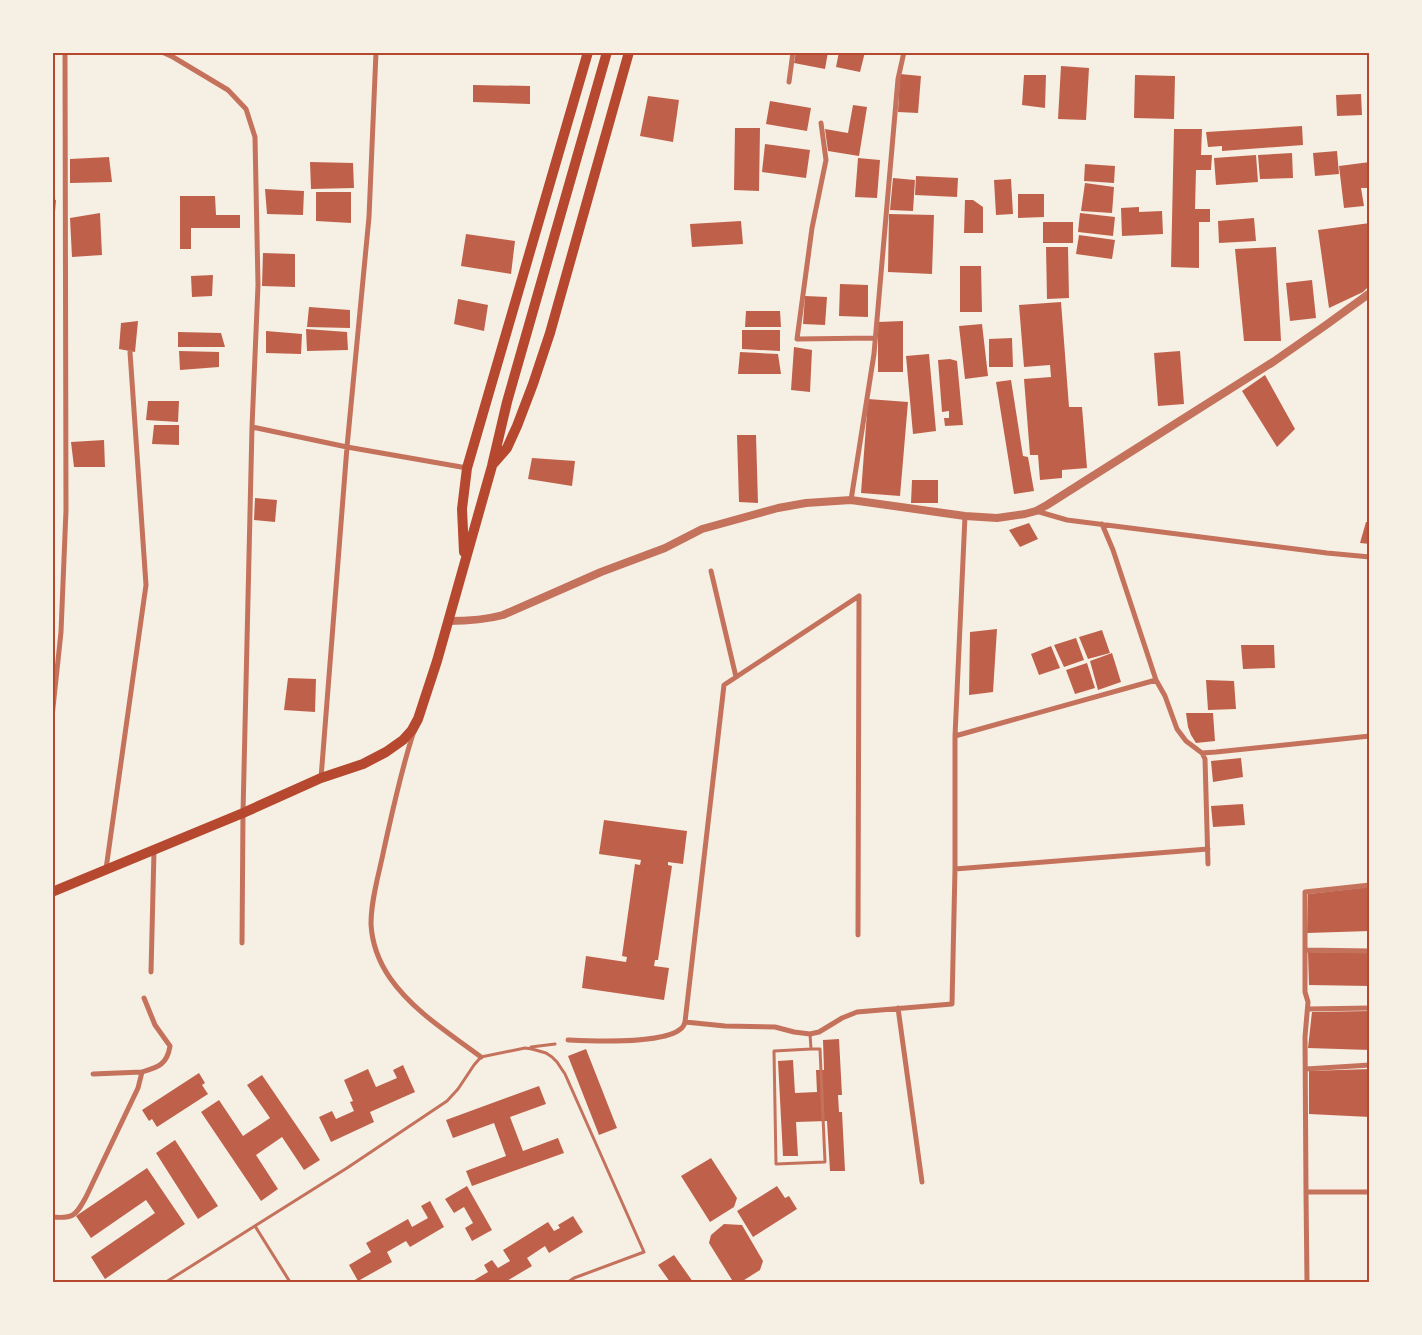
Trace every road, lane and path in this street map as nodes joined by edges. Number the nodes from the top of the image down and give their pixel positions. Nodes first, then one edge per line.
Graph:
1 (65, 52) edge
2 (162, 52) edge
3 (376, 52) edge
4 (588, 52) edge
5 (607, 52) edge
6 (629, 52) edge
7 (793, 52) edge
8 (904, 52) edge
9 (790, 82) dead end
10 (820, 123) dead end
11 (1370, 293) edge
12 (876, 338) junction
13 (130, 352) dead end
14 (252, 427) junction
15 (347, 447) junction
16 (492, 466) junction
17 (467, 468) junction
18 (851, 500) junction
19 (1036, 511) junction
20 (965, 516) junction
21 (1102, 524) junction
22 (1370, 556) edge
23 (465, 560) junction
24 (711, 571) dead end
25 (448, 621) junction
26 (736, 677) junction
27 (1156, 680) junction
28 (52, 718) edge
29 (418, 719) junction
30 (955, 736) junction
31 (1370, 736) edge
32 (1202, 753) junction
33 (322, 778) junction
34 (243, 813) junction
35 (1208, 849) junction
36 (154, 851) junction
37 (1208, 864) dead end
38 (955, 869) junction
39 (106, 870) junction
40 (1370, 885) edge
41 (52, 892) edge
42 (858, 934) dead end
43 (242, 943) dead end
44 (1305, 950) junction
45 (1370, 951) edge
46 (151, 972) dead end
47 (144, 998) dead end
48 (898, 1008) junction
49 (1370, 1008) edge
50 (1308, 1009) junction
51 (685, 1022) junction
52 (810, 1034) junction
53 (568, 1040) dead end
54 (555, 1044) dead end
55 (525, 1048) junction
56 (811, 1049) junction
57 (481, 1057) junction
58 (1370, 1065) edge
59 (1306, 1069) junction
60 (142, 1072) junction
61 (93, 1074) dead end
62 (922, 1182) dead end
63 (1306, 1192) junction
64 (1370, 1192) edge
65 (52, 1217) edge
66 (254, 1226) junction
67 (166, 1282) edge
68 (290, 1282) edge
69 (568, 1282) edge
70 (1307, 1282) edge

1 - 28 street
2 - 14 street
3 - 15 street
4 - 17 main road
5 - 16 main road
6 - 16 main road
7 - 9 street
8 - 12 street
10 - 12 street
11 - 19 street
12 - 18 street
13 - 39 street
14 - 15 street
14 - 34 street
15 - 17 street
15 - 33 street
16 - 23 main road
17 - 23 main road
18 - 20 street
18 - 25 street
19 - 20 street
19 - 21 street
20 - 30 street
21 - 22 street
21 - 27 street
23 - 25 main road
24 - 26 street
25 - 29 main road
26 - 42 street
26 - 51 street
27 - 30 street
27 - 32 street
29 - 33 main road
29 - 57 street
30 - 38 street
31 - 32 street
32 - 35 street
33 - 34 main road
34 - 36 main road
34 - 43 street
35 - 37 street
35 - 38 street
36 - 39 main road
36 - 46 street
38 - 48 street
39 - 41 main road
40 - 44 street
44 - 45 street
44 - 50 street
47 - 60 street
48 - 52 street
48 - 62 street
49 - 50 street
50 - 59 street
51 - 52 street
51 - 53 street
52 - 56 lane
54 - 55 lane
55 - 57 lane
55 - 69 lane
56 - 56 lane
57 - 66 lane
58 - 59 street
59 - 63 street
60 - 61 street
60 - 65 street
63 - 64 street
63 - 70 street
66 - 67 lane
66 - 68 lane

